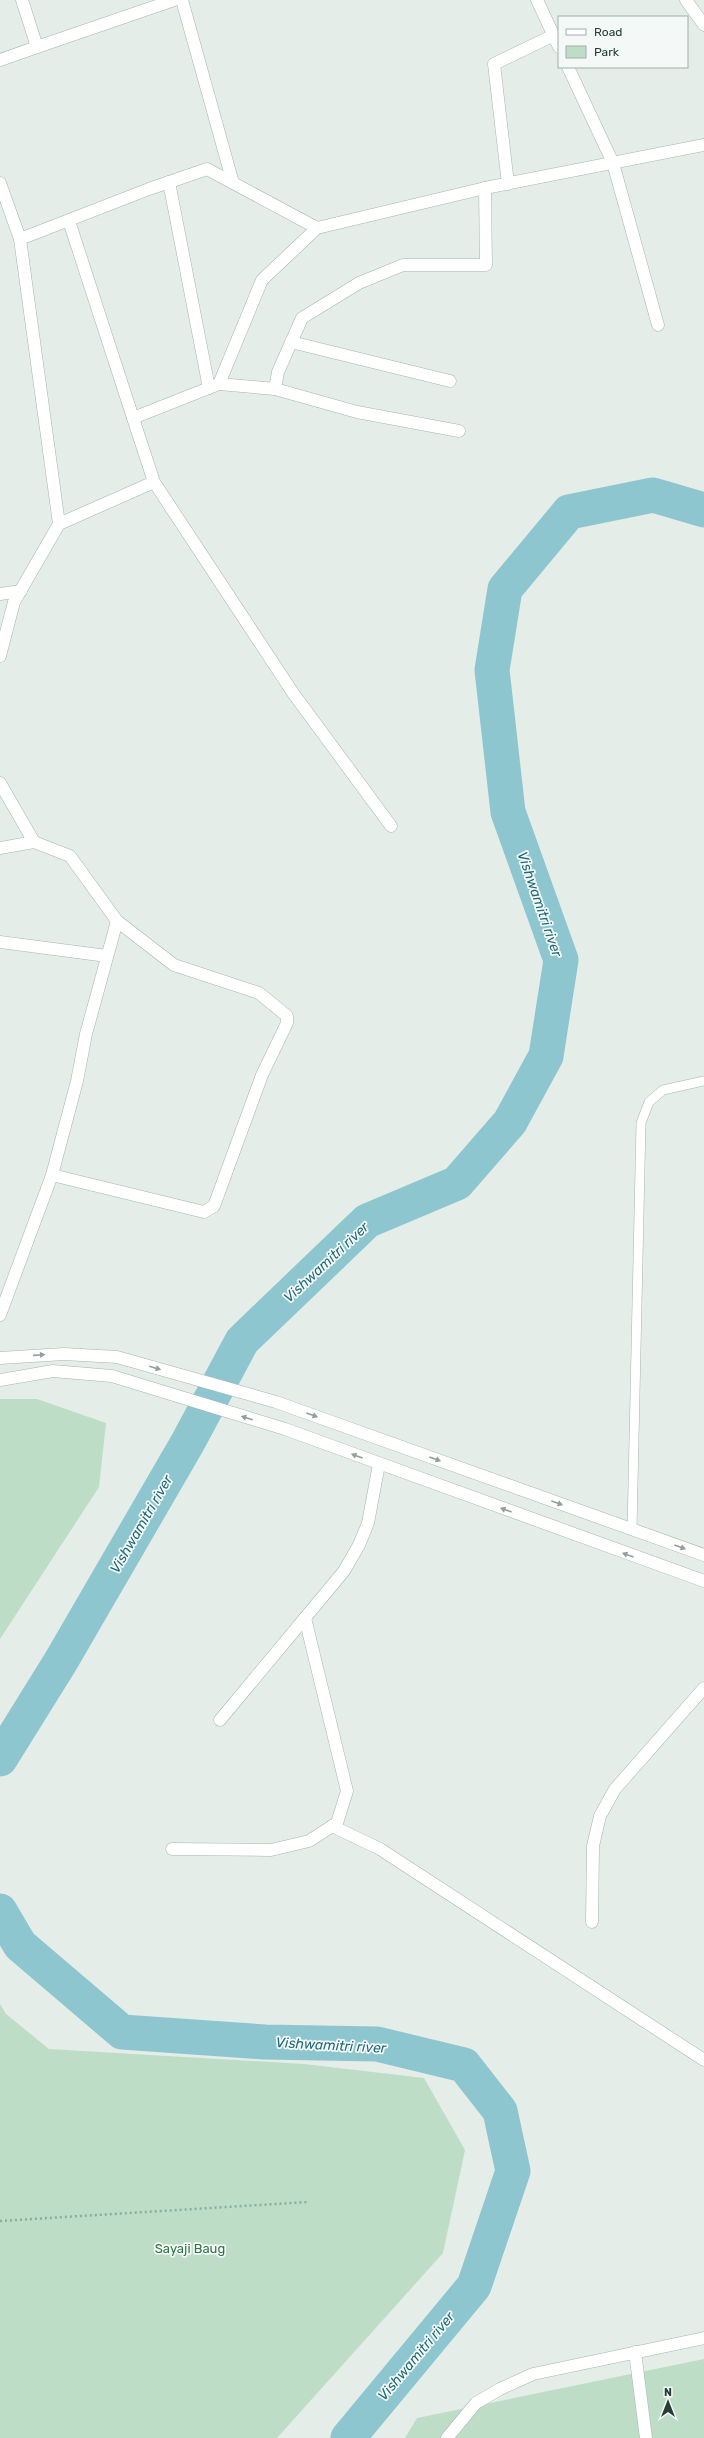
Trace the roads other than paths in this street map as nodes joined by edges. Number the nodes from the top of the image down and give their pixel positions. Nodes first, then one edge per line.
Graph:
1 (22, 0) edge
2 (174, 0) edge
3 (182, 0) edge
4 (537, 0) edge
5 (686, 0) edge
6 (704, 25) edge
7 (554, 35) junction
8 (558, 45) edge
9 (36, 47) junction
10 (0, 60) edge
11 (568, 68) edge
12 (704, 145) edge
13 (613, 163) junction
14 (169, 182) junction
15 (233, 182) junction
16 (0, 183) edge
17 (508, 184) junction
18 (485, 188) junction
19 (69, 221) junction
20 (317, 228) junction
21 (20, 240) junction
22 (658, 325) dead end
23 (291, 342) junction
24 (450, 381) dead end
25 (214, 386) junction
26 (275, 389) junction
27 (133, 418) junction
28 (459, 431) dead end
29 (154, 482) junction
30 (59, 524) junction
31 (21, 591) junction
32 (0, 594) edge
33 (0, 656) edge
34 (0, 784) edge
35 (391, 826) dead end
36 (34, 842) junction
37 (0, 848) edge
38 (117, 921) junction
39 (0, 942) edge
40 (107, 956) junction
41 (704, 1081) edge
42 (52, 1175) junction
43 (0, 1315) edge
44 (0, 1358) edge
45 (0, 1380) edge
46 (379, 1464) junction
47 (632, 1530) junction
48 (704, 1555) edge
49 (704, 1582) edge
50 (305, 1618) junction
51 (704, 1688) edge
52 (220, 1720) dead end
53 (332, 1826) junction
54 (172, 1850) dead end
55 (592, 1922) dead end
56 (704, 2060) edge
57 (704, 2338) edge
58 (635, 2352) junction
59 (447, 2438) edge
60 (646, 2438) edge

1 - 9 street
2 - 9 street
3 - 15 street
4 - 7 street
5 - 6 street
7 - 8 street
7 - 17 street
9 - 10 street
11 - 13 street
12 - 13 street
13 - 17 street
13 - 22 street
14 - 15 street
14 - 19 street
14 - 25 street
15 - 20 street
16 - 21 street
17 - 18 street
18 - 20 street
18 - 23 street
19 - 21 street
19 - 27 street
20 - 25 street
21 - 30 street
23 - 24 street
23 - 26 street
25 - 26 street
25 - 27 street
26 - 28 street
27 - 29 street
29 - 30 street
29 - 35 street
30 - 31 street
31 - 32 street
31 - 33 street
34 - 36 street
36 - 37 street
36 - 38 street
38 - 40 street
38 - 42 street
39 - 40 street
40 - 42 street
41 - 47 lane
42 - 43 street
44 -> 47 street
46 -> 45 street
49 -> 46 street
46 - 50 street
47 -> 48 street
50 - 52 street
50 - 53 street
51 - 55 street
53 - 54 street
53 - 56 street
57 - 58 street
58 - 59 street
58 - 60 street

